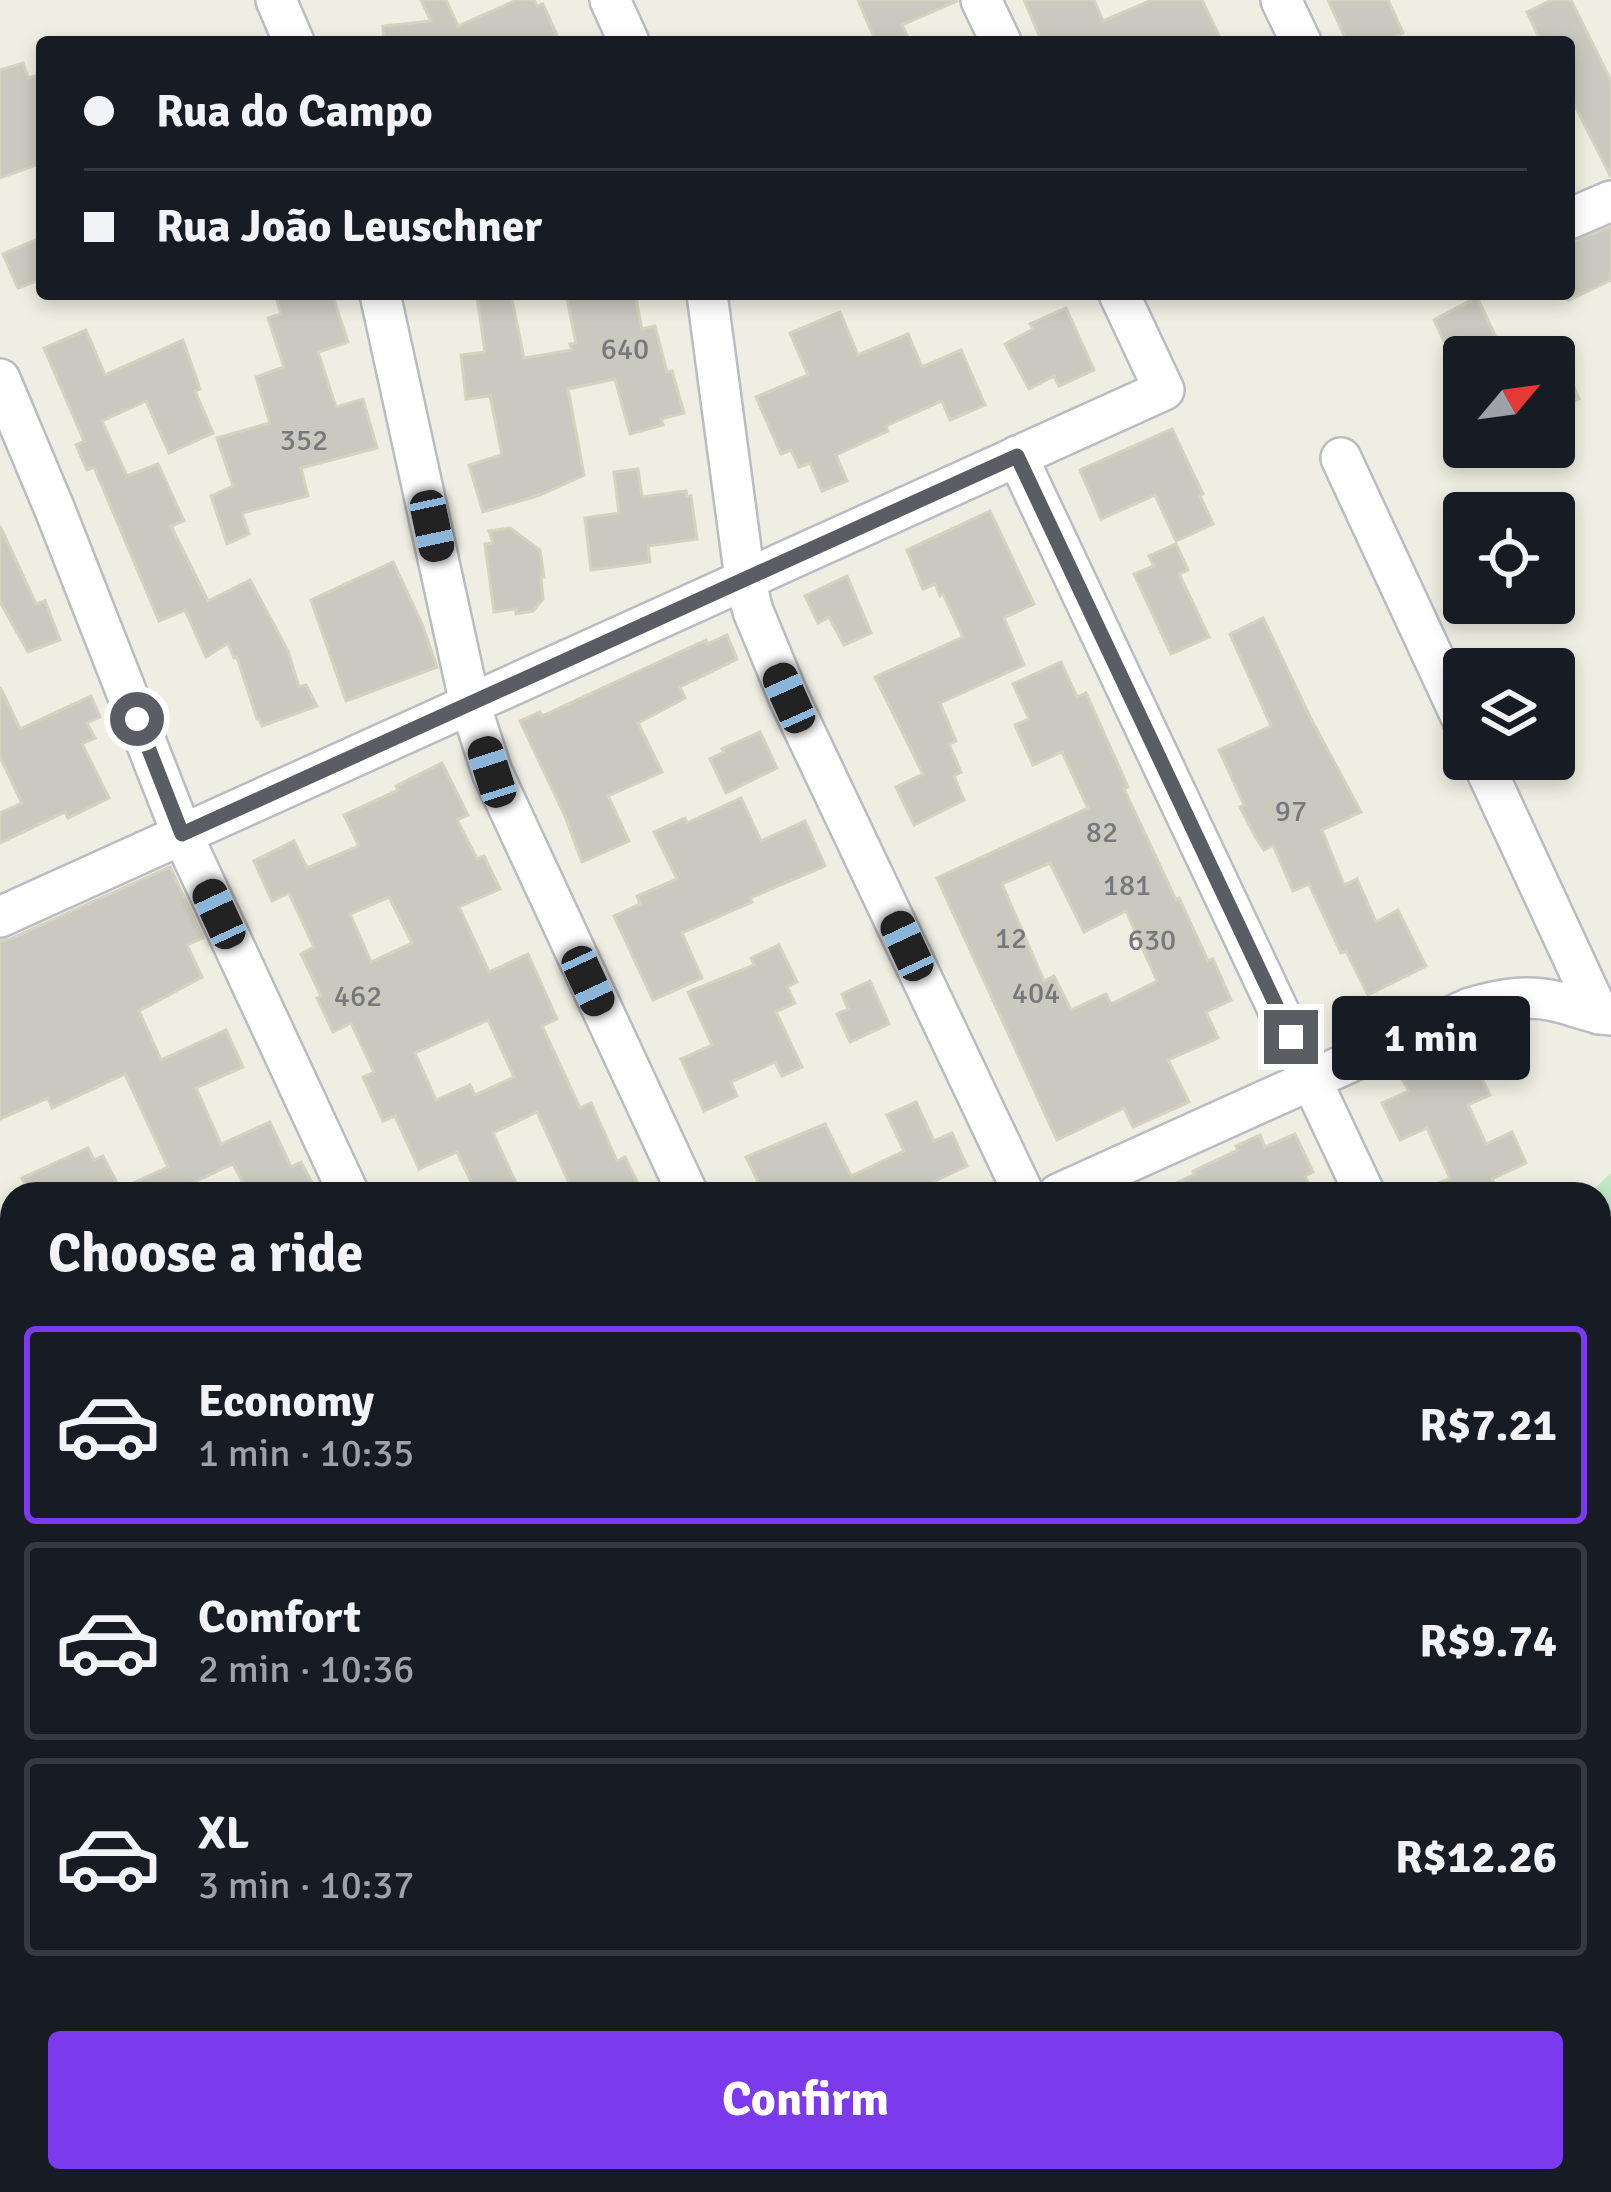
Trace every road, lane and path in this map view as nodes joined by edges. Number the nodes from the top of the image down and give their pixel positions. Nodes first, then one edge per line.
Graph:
1 (276, 0) edge
2 (610, 0) edge
3 (981, 0) edge
4 (1281, 0) edge
5 (291, 36) edge
6 (626, 36) edge
7 (998, 36) edge
8 (1298, 36) edge
9 (1611, 201) edge
10 (1575, 216) edge
11 (381, 300) edge
12 (708, 300) edge
13 (1122, 300) edge
14 (0, 379) edge
15 (1017, 456) junction
16 (1341, 458) dead end
17 (746, 580) junction
18 (1443, 678) edge
19 (470, 704) junction
20 (1491, 780) edge
21 (182, 834) junction
22 (0, 916) edge
23 (1605, 1014) edge
24 (1311, 1079) junction
25 (343, 1182) edge
26 (682, 1182) edge
27 (1018, 1182) edge
28 (1084, 1182) edge
29 (1359, 1182) edge

1 - 5 street
2 - 6 street
3 - 7 street
4 - 8 street
9 - 10 street
11 - 19 street
12 - 17 street
13 - 15 street
14 - 21 street
15 - 17 street
15 - 24 street
16 - 18 street
17 - 19 street
17 - 27 street
19 - 21 street
19 - 26 street
20 - 23 street
21 - 22 street
21 - 25 street
23 - 24 street
24 - 28 street
24 - 29 street

